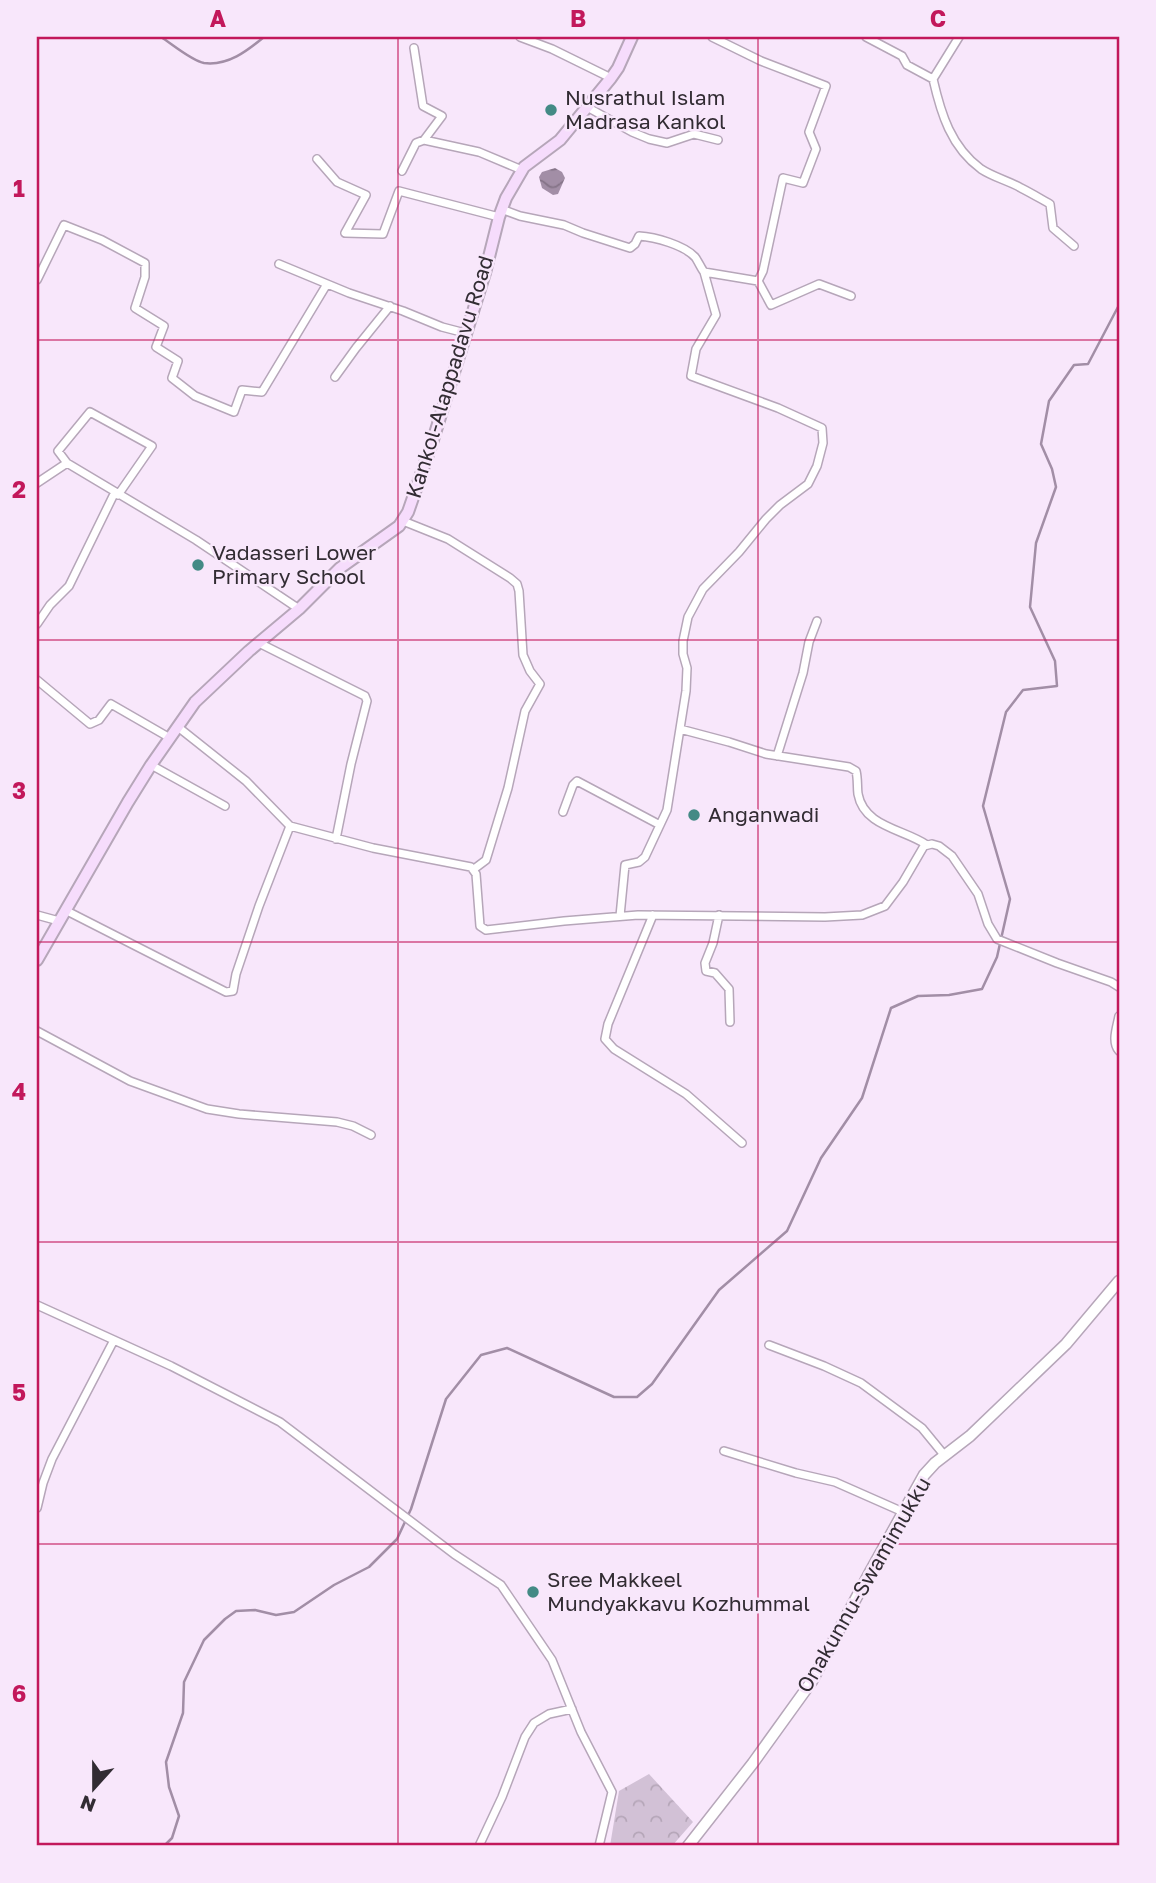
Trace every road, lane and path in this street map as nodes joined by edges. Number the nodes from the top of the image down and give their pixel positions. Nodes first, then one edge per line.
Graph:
1 (520, 37) edge
2 (632, 37) edge
3 (712, 37) edge
4 (866, 37) edge
5 (959, 37) edge
6 (414, 48) dead end
7 (611, 78) junction
8 (933, 79) junction
9 (587, 107) junction
10 (719, 140) dead end
11 (424, 141) junction
12 (317, 159) dead end
13 (522, 170) junction
14 (401, 171) dead end
15 (500, 213) junction
16 (1074, 246) dead end
17 (279, 264) dead end
18 (704, 272) junction
19 (37, 280) edge
20 (758, 281) junction
21 (327, 285) junction
22 (851, 296) dead end
23 (390, 306) junction
24 (465, 333) junction
25 (335, 377) dead end
26 (67, 463) junction
27 (37, 483) edge
28 (117, 494) junction
29 (402, 520) junction
30 (299, 609) junction
31 (817, 621) dead end
32 (37, 624) edge
33 (259, 643) junction
34 (37, 680) edge
35 (178, 727) junction
36 (680, 729) junction
37 (170, 738) junction
38 (776, 756) junction
39 (152, 765) junction
40 (225, 806) dead end
41 (563, 812) dead end
42 (660, 825) junction
43 (290, 827) junction
44 (337, 839) junction
45 (928, 845) junction
46 (474, 869) junction
47 (65, 910) junction
48 (37, 915) edge
49 (653, 915) junction
50 (719, 915) junction
51 (620, 916) junction
52 (59, 921) junction
53 (37, 960) edge
54 (1119, 987) edge
55 (1119, 1016) edge
56 (730, 1022) dead end
57 (37, 1031) edge
58 (1119, 1051) edge
59 (371, 1135) dead end
60 (742, 1143) dead end
61 (1119, 1281) edge
62 (37, 1305) edge
63 (114, 1340) junction
64 (769, 1345) dead end
65 (724, 1451) dead end
66 (945, 1456) junction
67 (37, 1508) edge
68 (902, 1512) junction
69 (572, 1709) junction
70 (479, 1846) edge
71 (599, 1846) edge
72 (688, 1846) edge

1 - 7 street
2 - 7 main road, Kankol-Alappadavu Road
3 - 20 street
4 - 8 street
5 - 8 street
6 - 11 street
7 - 9 main road, Kankol-Alappadavu Road
8 - 16 street
9 - 10 street
9 - 13 main road, Kankol-Alappadavu Road
11 - 13 street
11 - 14 street
12 - 15 street
13 - 15 main road, Kankol-Alappadavu Road
15 - 18 street
15 - 24 main road, Kankol-Alappadavu Road
17 - 21 street
18 - 20 street
18 - 36 street
19 - 21 street
20 - 22 street
21 - 23 street
23 - 24 street
23 - 25 street
24 - 29 main road, Kankol-Alappadavu Road
26 - 27 street
26 - 28 street
26 - 28 street
28 - 30 street
28 - 32 street
29 - 30 main road, Kankol-Alappadavu Road
29 - 46 street
30 - 33 main road, Kankol-Alappadavu Road
31 - 38 street
33 - 35 main road, Kankol-Alappadavu Road
33 - 44 street
34 - 37 street
35 - 37 main road, Kankol-Alappadavu Road
35 - 43 street
36 - 38 street
36 - 42 street
37 - 39 main road, Kankol-Alappadavu Road
38 - 45 street
39 - 40 street
39 - 47 main road, Kankol-Alappadavu Road
41 - 42 street
42 - 51 street
43 - 44 street
43 - 47 street
44 - 46 street
45 - 50 street
45 - 54 street
46 - 51 street
47 - 52 main road, Kankol-Alappadavu Road
48 - 52 street
49 - 50 street
49 - 51 street
49 - 60 street
50 - 56 street
52 - 53 main road, Kankol-Alappadavu Road
55 - 58 street
57 - 59 street
61 - 66 street, Onakunnu-Swamimukku
62 - 63 street
63 - 67 street
63 - 69 street
64 - 66 street
65 - 68 street
66 - 68 street, Onakunnu-Swamimukku
68 - 72 street, Onakunnu-Swamimukku
69 - 70 street
69 - 71 street

